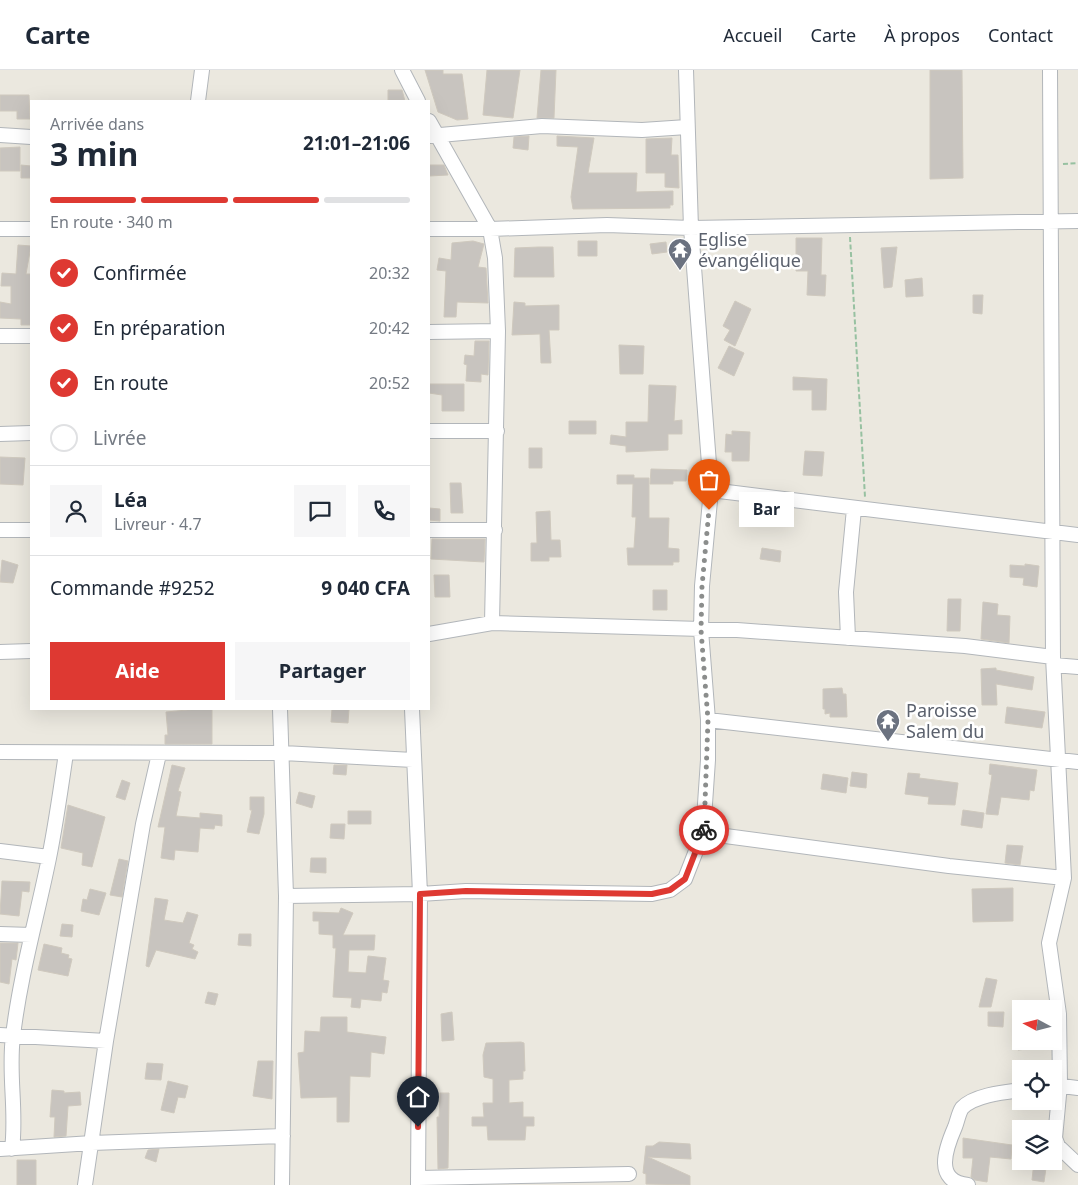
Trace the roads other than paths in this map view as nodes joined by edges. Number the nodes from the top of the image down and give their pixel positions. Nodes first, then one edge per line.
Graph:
1 (202, 70) edge
2 (402, 70) edge
3 (686, 70) edge
4 (1050, 70) edge
5 (198, 100) edge
6 (417, 100) edge
7 (687, 127) junction
8 (0, 135) edge
9 (433, 136) edge
10 (30, 137) edge
11 (1051, 221) junction
12 (1078, 221) edge
13 (690, 228) junction
14 (0, 229) edge
15 (30, 229) edge
16 (430, 229) edge
17 (490, 229) junction
18 (430, 332) edge
19 (498, 332) junction
20 (0, 336) edge
21 (30, 336) edge
22 (430, 431) edge
23 (497, 431) junction
24 (30, 433) edge
25 (0, 434) edge
26 (711, 490) junction
27 (860, 509) junction
28 (0, 530) edge
29 (30, 530) edge
30 (430, 530) edge
31 (495, 530) junction
32 (1052, 531) junction
33 (1078, 535) edge
34 (492, 622) junction
35 (701, 630) junction
36 (430, 634) edge
37 (848, 638) junction
38 (30, 651) edge
39 (0, 652) edge
40 (1054, 661) junction
41 (1078, 667) edge
42 (280, 710) edge
43 (412, 710) edge
44 (708, 720) junction
45 (0, 752) edge
46 (66, 753) junction
47 (282, 753) junction
48 (159, 754) junction
49 (1057, 759) junction
50 (413, 760) junction
51 (1078, 762) edge
52 (704, 833) junction
53 (0, 851) edge
54 (49, 857) junction
55 (1064, 878) junction
56 (420, 894) junction
57 (286, 896) junction
58 (0, 934) edge
59 (31, 935) junction
60 (6, 1035) edge
61 (106, 1041) junction
62 (1058, 1060) edge
63 (1062, 1086) edge
64 (1078, 1088) edge
65 (1012, 1091) edge
66 (1056, 1110) edge
67 (283, 1136) junction
68 (92, 1142) junction
69 (6, 1149) edge
70 (1078, 1165) edge
71 (629, 1174) dead end
72 (547, 1180) edge
73 (575, 1180) edge
74 (418, 1182) edge
75 (84, 1185) edge
76 (282, 1185) edge
77 (968, 1185) edge

1 - 5 street
2 - 6 street
3 - 7 street
4 - 11 street
7 - 9 street
7 - 13 street
8 - 10 street
9 - 17 street
11 - 12 street
11 - 13 street
11 - 32 street
13 - 17 street
13 - 26 street
14 - 15 street
16 - 17 street
17 - 19 street
18 - 19 street
19 - 23 street
20 - 21 street
22 - 23 street
23 - 31 street
24 - 25 street
26 - 27 street
26 - 35 street
27 - 32 street
27 - 37 street
28 - 29 street
30 - 31 street
31 - 34 street
32 - 33 street
32 - 40 street
34 - 35 street
34 - 36 street
35 - 37 street
35 - 44 street
37 - 40 street
38 - 39 street
40 - 41 street
40 - 49 street
42 - 47 street
43 - 50 street
44 - 49 street
44 - 52 street
45 - 46 street
46 - 48 street
46 - 54 street
47 - 48 street
47 - 50 street
47 - 57 street
48 - 61 street
49 - 51 street
49 - 55 street
50 - 56 street
52 - 55 street
52 - 56 street
53 - 54 street
54 - 59 street
55 - 62 street
56 - 57 street
56 - 74 street
57 - 67 street
58 - 59 street
59 - 60 street
60 - 61 street
60 - 69 street
61 - 68 street
63 - 64 street
65 - 77 street
66 - 70 street
67 - 68 street
67 - 76 street
68 - 69 street
68 - 75 street
71 - 73 street
72 - 73 street
72 - 74 street

